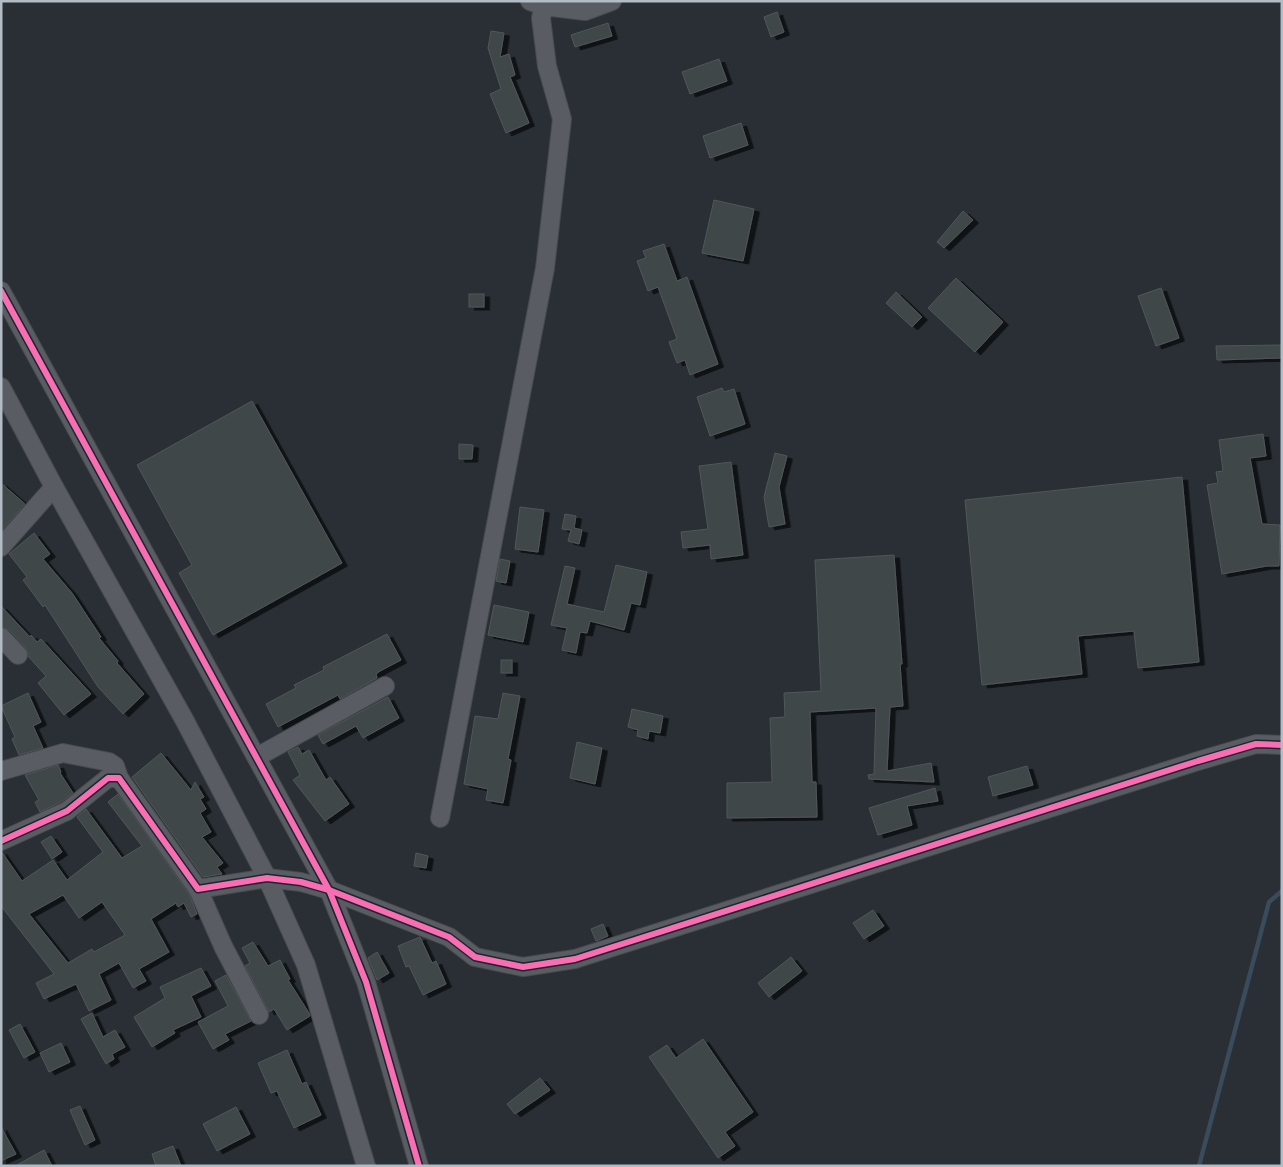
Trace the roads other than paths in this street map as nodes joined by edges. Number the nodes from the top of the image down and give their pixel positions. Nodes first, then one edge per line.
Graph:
1 (612, 1) edge
2 (537, 4) edge
3 (1, 291) edge
4 (1, 387) edge
5 (54, 487) junction
6 (1, 547) edge
7 (1, 638) edge
8 (18, 654) dead end
9 (385, 686) dead end
10 (1282, 745) edge
11 (257, 757) junction
12 (1, 771) edge
13 (119, 778) junction
14 (440, 818) dead end
15 (1, 841) edge
16 (267, 878) junction
17 (198, 889) junction
18 (329, 890) junction
19 (259, 1015) dead end
20 (366, 1166) edge
21 (419, 1166) edge

1 - 2 street
2 - 14 street
3 - 11 street
4 - 5 street
5 - 6 street
5 - 16 street
7 - 8 street
9 - 11 street
10 - 18 street
11 - 18 street
12 - 13 street
13 - 15 street
13 - 17 street
16 - 17 street
16 - 18 street
16 - 20 street
17 - 19 street
18 - 21 street

